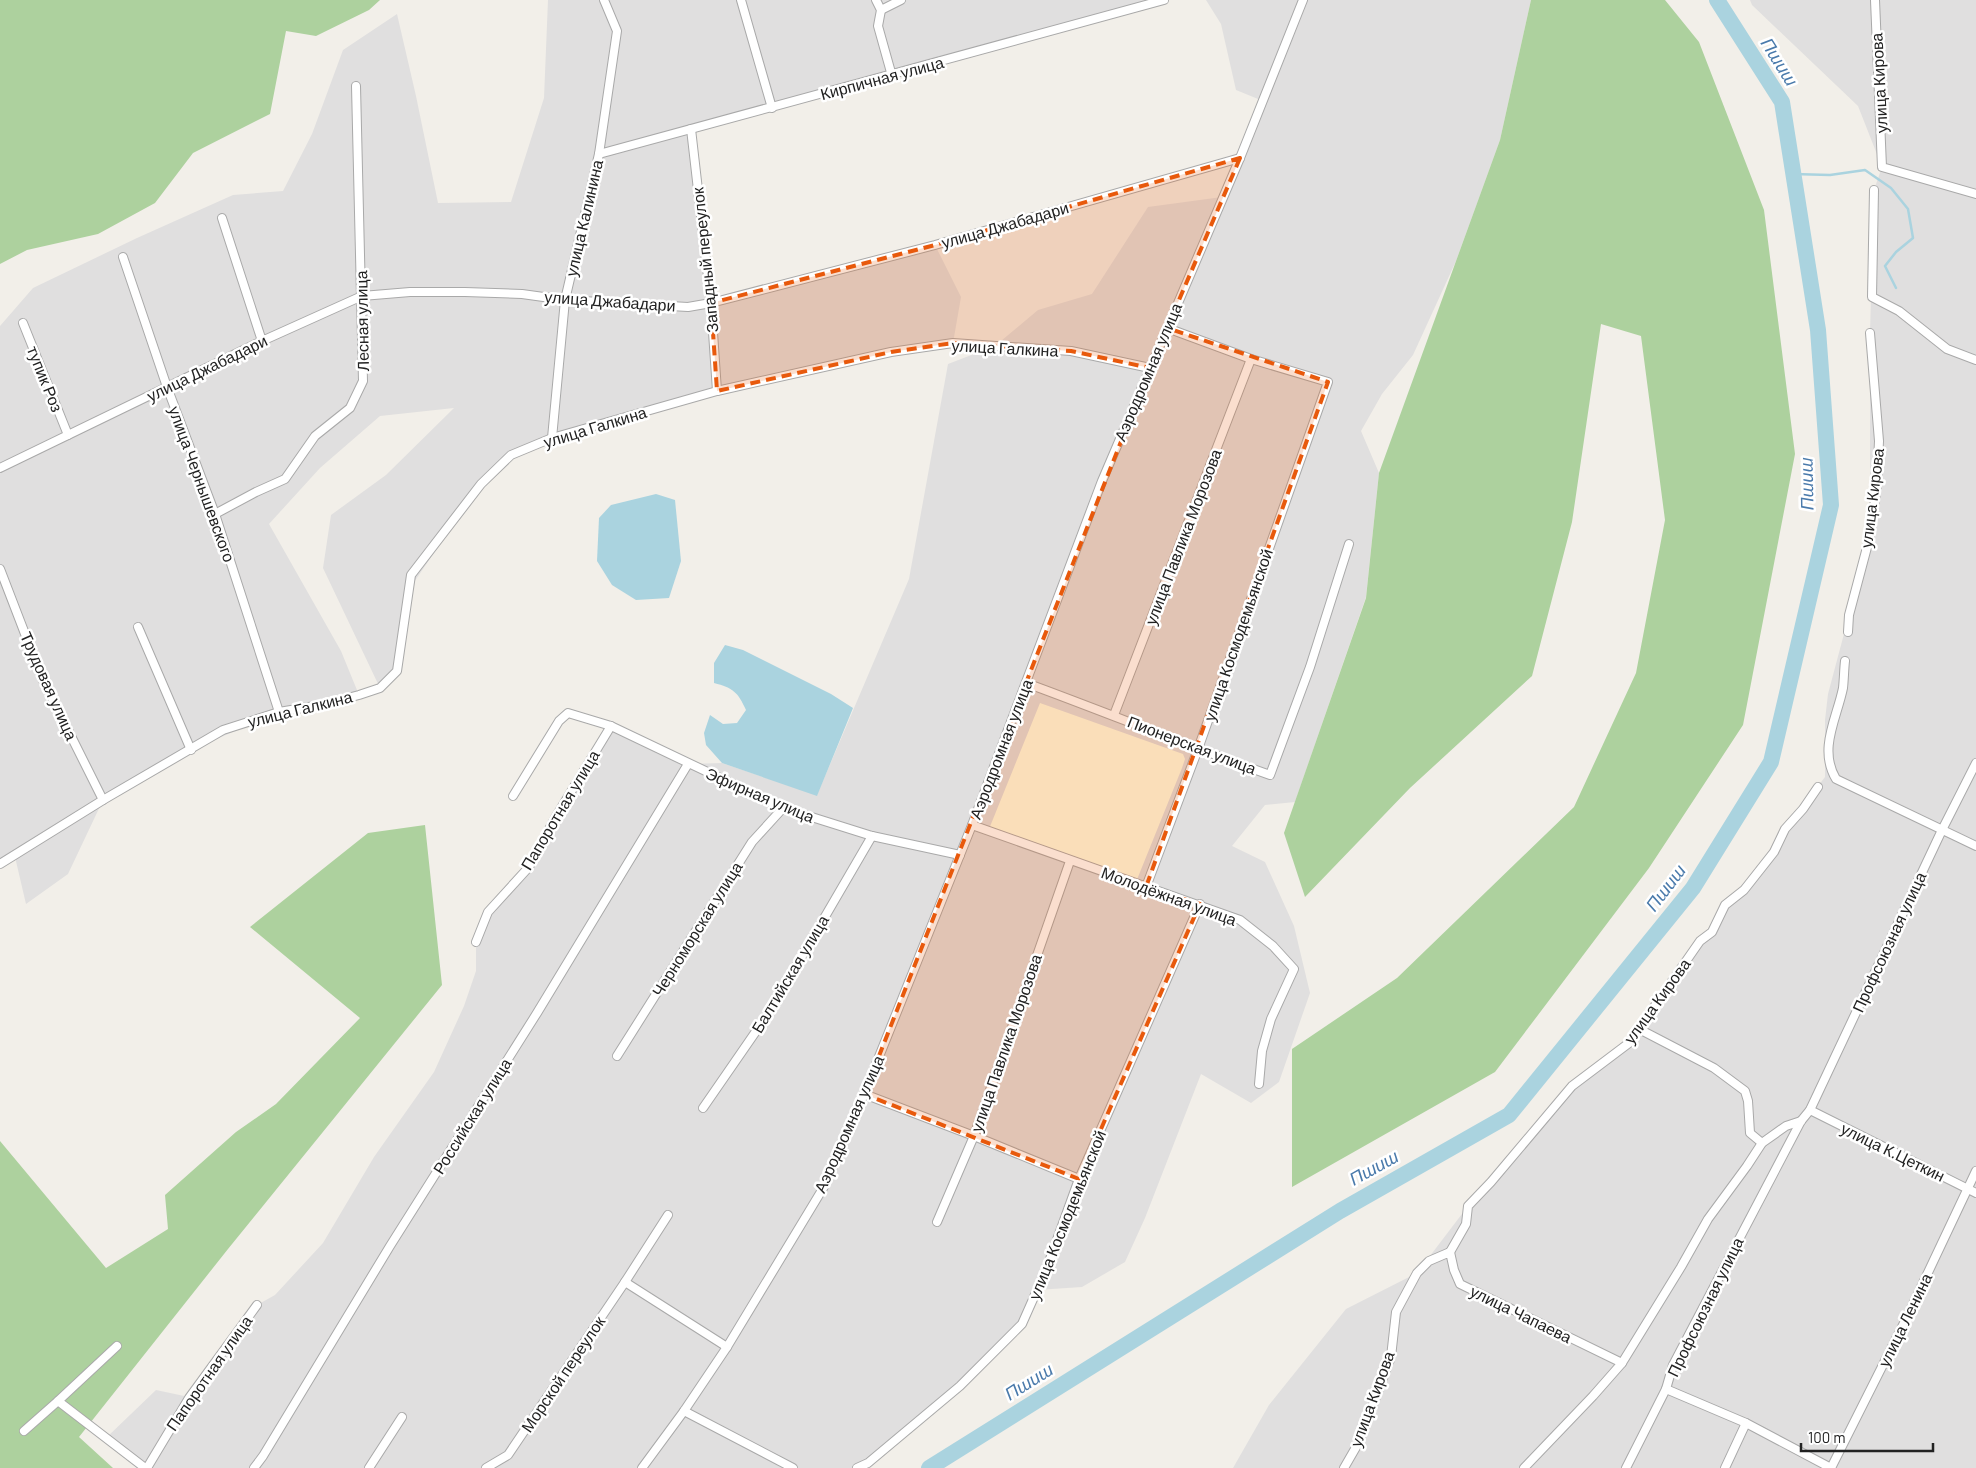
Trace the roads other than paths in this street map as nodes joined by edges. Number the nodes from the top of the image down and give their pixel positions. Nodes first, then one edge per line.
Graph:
1 (604, 0) edge
2 (740, 0) edge
3 (876, 0) edge
4 (901, 0) edge
5 (1164, 0) edge
6 (1303, 0) edge
7 (1875, 0) edge
8 (881, 10) junction
9 (892, 76) junction
10 (356, 86) dead end
11 (772, 108) junction
12 (692, 129) junction
13 (599, 154) junction
14 (1240, 158) junction
15 (1874, 190) dead end
16 (1976, 194) edge
17 (222, 218) dead end
18 (122, 257) dead end
19 (362, 296) junction
20 (565, 300) junction
21 (711, 303) junction
22 (23, 323) dead end
23 (1167, 328) junction
24 (1870, 333) dead end
25 (262, 341) junction
26 (1251, 359) junction
27 (1976, 360) edge
28 (1150, 368) junction
29 (167, 387) junction
30 (716, 391) junction
31 (68, 435) junction
32 (552, 438) junction
33 (0, 468) edge
34 (215, 514) junction
35 (1350, 544) dead end
36 (0, 569) edge
37 (138, 627) dead end
38 (1848, 632) dead end
39 (1845, 661) dead end
40 (1026, 683) junction
41 (279, 712) junction
42 (1114, 715) junction
43 (611, 726) junction
44 (1198, 749) junction
45 (191, 750) junction
46 (1976, 762) edge
47 (688, 764) junction
48 (1818, 787) dead end
49 (512, 796) dead end
50 (103, 800) junction
51 (783, 808) junction
52 (972, 825) junction
53 (1942, 830) junction
54 (872, 836) junction
55 (1976, 846) edge
56 (960, 855) junction
57 (1070, 861) junction
58 (0, 864) edge
59 (1146, 887) junction
60 (1200, 904) junction
61 (476, 942) dead end
62 (1639, 1029) junction
63 (617, 1056) dead end
64 (1259, 1084) dead end
65 (864, 1094) junction
66 (703, 1108) dead end
67 (1810, 1110) junction
68 (1801, 1121) junction
69 (974, 1136) junction
70 (1762, 1143) junction
71 (1976, 1171) edge
72 (1079, 1180) junction
73 (1967, 1189) junction
74 (1976, 1193) edge
75 (668, 1215) dead end
76 (937, 1222) dead end
77 (1450, 1252) junction
78 (625, 1282) junction
79 (257, 1305) dead end
80 (117, 1346) dead end
81 (727, 1347) junction
82 (1622, 1363) junction
83 (1666, 1389) junction
84 (58, 1402) junction
85 (684, 1411) junction
86 (402, 1417) dead end
87 (1746, 1423) junction
88 (24, 1431) dead end
89 (146, 1468) edge
90 (254, 1468) edge
91 (369, 1468) edge
92 (486, 1468) edge
93 (642, 1468) edge
94 (794, 1468) edge
95 (857, 1468) edge
96 (1344, 1468) edge
97 (1524, 1468) edge
98 (1626, 1468) edge
99 (1725, 1468) edge
100 (1831, 1468) edge

1 - 13 street, улица Калинина
2 - 11 street
3 - 8 street
4 - 8 street
5 - 9 street, Кирпичная улица
6 - 14 street, Аэродромная улица
7 - 16 street, улица Кирова
8 - 9 street
9 - 11 street, Кирпичная улица
10 - 19 street, Лесная улица
11 - 12 street, Кирпичная улица
12 - 13 street, Кирпичная улица
12 - 21 street, Западный переулок
13 - 20 street, улица Калинина
14 - 21 street, улица Джабадари
14 - 23 street, Аэродромная улица
15 - 27 street
17 - 25 street
18 - 29 street, улица Чернышевского
19 - 20 street, улица Джабадари
19 - 25 street, улица Джабадари
19 - 34 street, Лесная улица
20 - 21 street, улица Джабадари
20 - 32 street, улица Калинина
21 - 30 street, Западный переулок
22 - 31 street, тупик Роз
23 - 26 street
23 - 28 street, Аэродромная улица
24 - 38 street, улица Кирова
25 - 29 street, улица Джабадари
26 - 42 street, улица Павлика Морозова
26 - 44 street, улица Космодемьянской
28 - 30 street, улица Галкина
28 - 40 street, Аэродромная улица
29 - 31 street, улица Джабадари
29 - 34 street, улица Чернышевского
30 - 32 street, улица Галкина
31 - 33 street, улица Джабадари
32 - 41 street, улица Галкина
34 - 41 street, улица Чернышевского
35 - 44 street, Пионерская улица
36 - 50 street, Трудовая улица
37 - 45 street
39 - 53 street
40 - 42 street, Пионерская улица
40 - 52 street, Аэродромная улица
41 - 45 street, улица Галкина
42 - 44 street, Пионерская улица
43 - 47 street, Эфирная улица
43 - 49 street, Эфирная улица
43 - 61 street, Папоротная улица
44 - 59 street, улица Космодемьянской
45 - 50 street, улица Галкина
46 - 53 street, Профсоюзная улица
47 - 51 street, Эфирная улица
47 - 90 street, Российская улица
48 - 62 street, улица Кирова
50 - 58 street, улица Галкина
51 - 54 street, Эфирная улица
51 - 63 street, Черноморская улица
52 - 56 street, Аэродромная улица
52 - 57 street, Молодёжная улица
53 - 55 street
53 - 67 street, Профсоюзная улица
54 - 56 street, Эфирная улица
54 - 66 street, Балтийская улица
56 - 65 street, Аэродромная улица
57 - 59 street, Молодёжная улица
57 - 69 street, улица Павлика Морозова
59 - 60 street, Молодёжная улица
60 - 64 street, Молодёжная улица
60 - 72 street, улица Космодемьянской
62 - 70 street
62 - 77 street, улица Кирова
65 - 69 street
65 - 81 street, Аэродромная улица
67 - 68 street, Профсоюзная улица
67 - 73 street, улица К.Цеткин
68 - 70 street, Профсоюзная улица
68 - 83 street, Профсоюзная улица
69 - 72 street
69 - 76 street, улица Павлика Морозова
70 - 82 street, Профсоюзная улица
71 - 73 street, улица Ленина
72 - 95 street, улица Космодемьянской
73 - 74 street, улица К.Цеткин
73 - 100 street, улица Ленина
75 - 78 street
77 - 82 street, улица Чапаева
77 - 96 street, улица Кирова
78 - 81 street
78 - 92 street, Морской переулок
79 - 89 street, Папоротная улица
80 - 84 street
81 - 85 street, Аэродромная улица
82 - 97 street, Профсоюзная улица
83 - 87 street
83 - 98 street, Профсоюзная улица
84 - 88 street
84 - 89 street
85 - 93 street, Аэродромная улица
85 - 94 street
86 - 91 street
87 - 99 street
87 - 100 street

